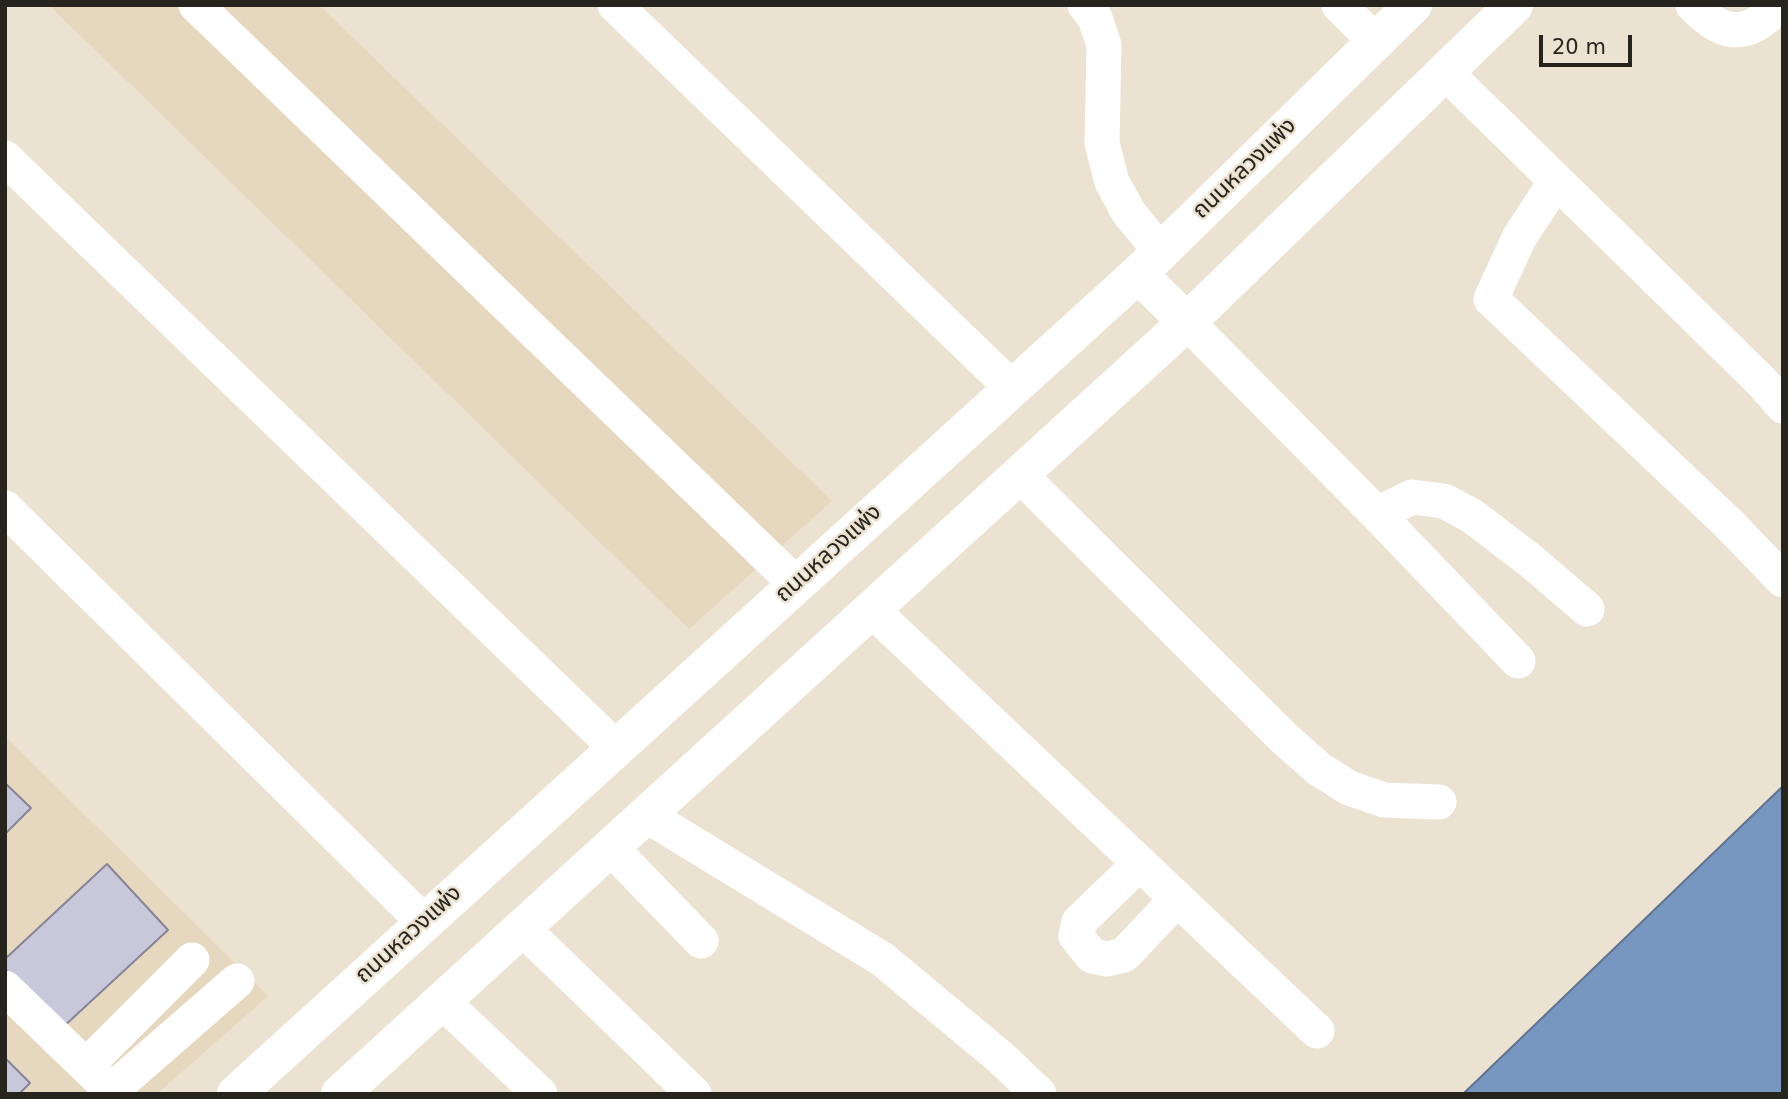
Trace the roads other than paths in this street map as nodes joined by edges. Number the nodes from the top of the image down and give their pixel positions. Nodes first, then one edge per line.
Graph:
1 (196, 5) edge
2 (615, 5) edge
3 (1085, 5) edge
4 (1339, 5) edge
5 (1413, 5) edge
6 (1514, 5) edge
7 (1693, 5) edge
8 (1780, 5) edge
9 (1376, 42) junction
10 (1445, 72) junction
11 (5, 158) edge
12 (1556, 181) junction
13 (1149, 263) junction
14 (1187, 322) junction
15 (1012, 388) junction
16 (1783, 406) edge
17 (1019, 474) junction
18 (5, 508) edge
19 (1377, 514) junction
20 (1783, 580) edge
21 (796, 584) junction
22 (871, 609) junction
23 (1587, 609) dead end
24 (1518, 661) dead end
25 (615, 747) junction
26 (1438, 802) dead end
27 (646, 815) junction
28 (610, 847) junction
29 (1140, 863) junction
30 (1177, 899) junction
31 (424, 922) junction
32 (522, 928) junction
33 (701, 941) dead end
34 (192, 960) dead end
35 (237, 981) dead end
36 (5, 988) edge
37 (442, 1001) junction
38 (1317, 1031) dead end
39 (86, 1066) junction
40 (114, 1092) edge
41 (236, 1094) edge
42 (340, 1094) edge
43 (541, 1094) edge
44 (694, 1094) edge
45 (1040, 1094) edge

1 - 21 street
2 - 15 street
3 - 13 street
4 - 9 street
5 - 9 main road, ถนนหลวงแพ่ง
6 - 10 main road
7 - 8 street
9 - 13 main road, ถนนหลวงแพ่ง
10 - 12 street
10 - 14 main road
11 - 25 street
12 - 16 street
12 - 20 street
13 - 14 main road
13 - 15 main road, ถนนหลวงแพ่ง
14 - 17 main road
14 - 19 street
15 - 21 main road, ถนนหลวงแพ่ง
17 - 22 main road
17 - 26 street
18 - 31 street
19 - 23 street
19 - 24 street
21 - 25 main road, ถนนหลวงแพ่ง
22 - 27 main road
22 - 29 street
25 - 31 main road, ถนนหลวงแพ่ง
27 - 28 main road
27 - 45 street
28 - 32 main road
28 - 33 street
29 - 30 street
29 - 30 street
30 - 38 street
31 - 41 main road, ถนนหลวงแพ่ง
32 - 37 main road
32 - 44 street
34 - 39 street
35 - 40 street
36 - 39 street
37 - 42 main road
37 - 43 street
39 - 40 street

